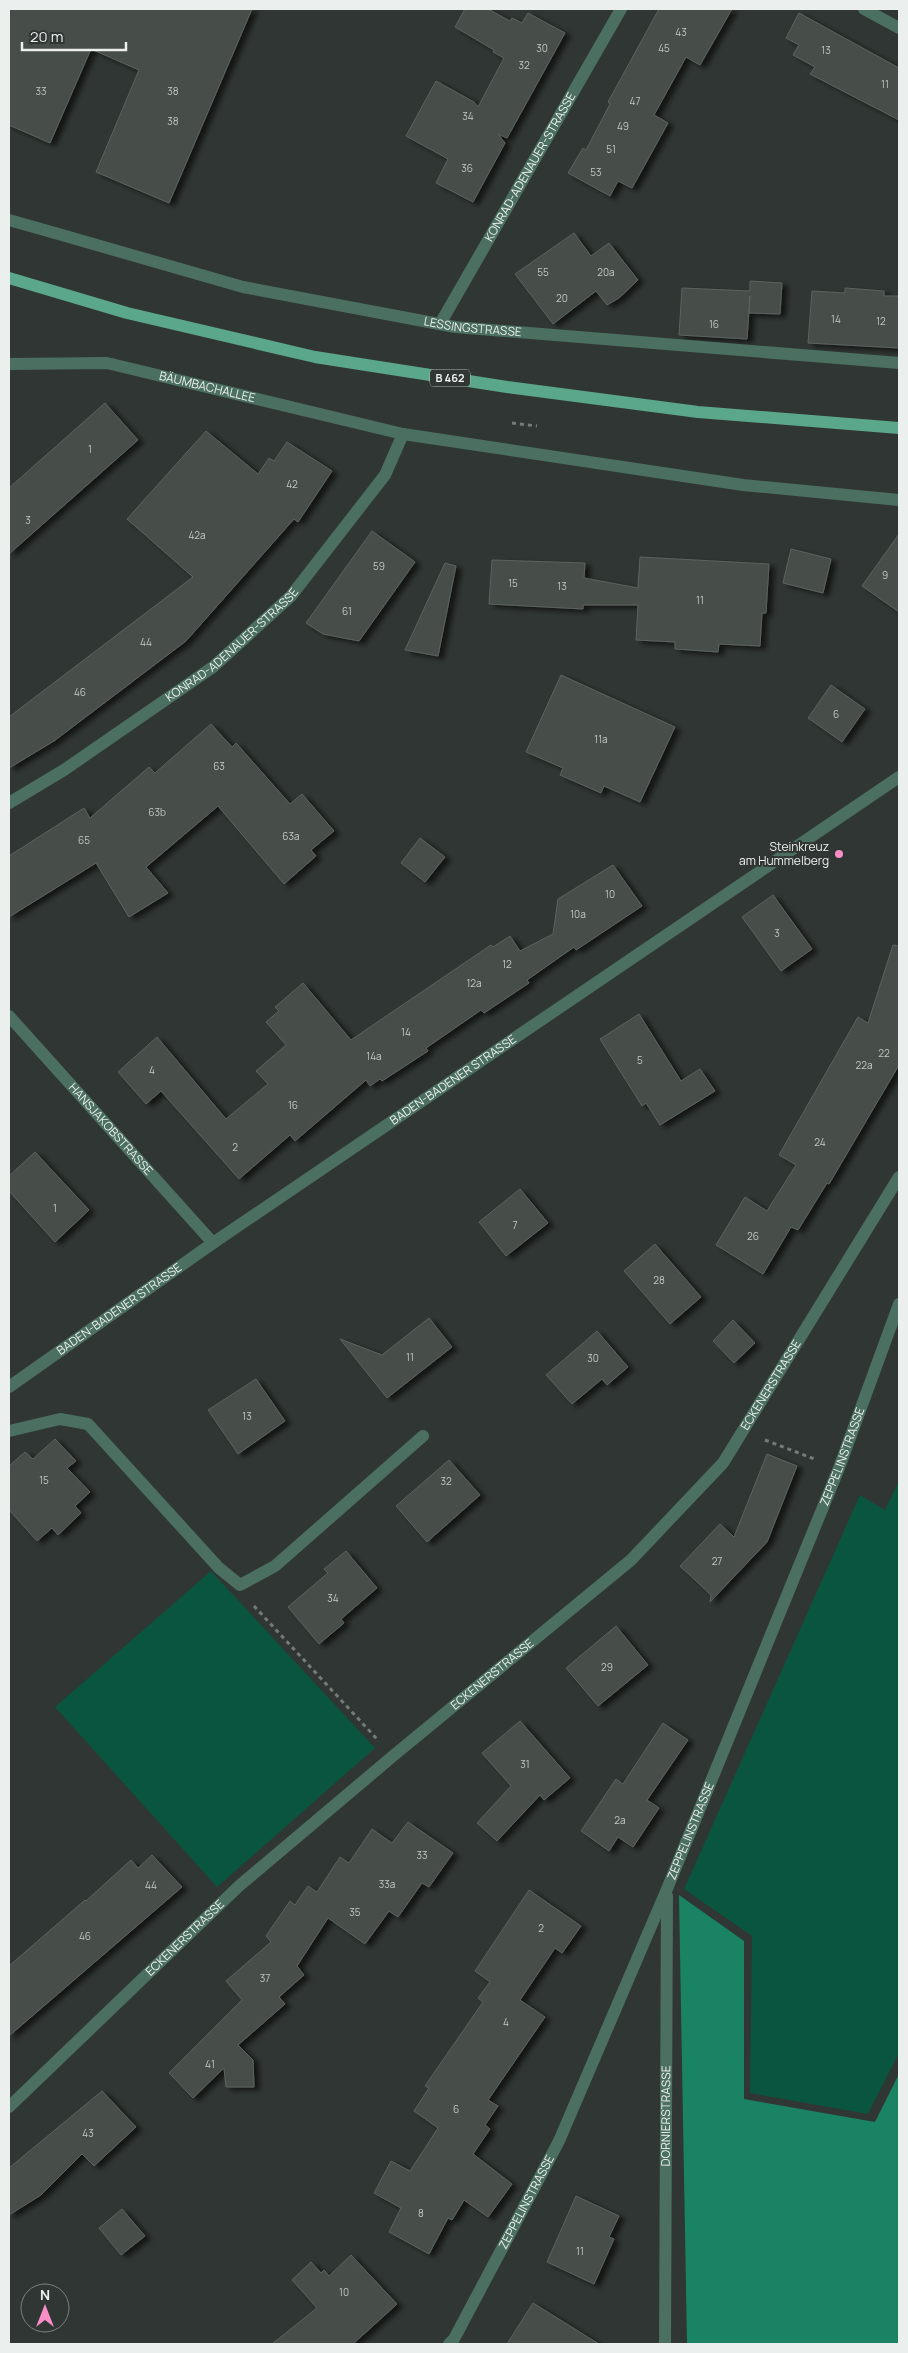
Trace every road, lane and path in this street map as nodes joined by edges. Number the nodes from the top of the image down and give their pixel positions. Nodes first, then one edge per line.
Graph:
1 (621, 9) edge
2 (864, 9) edge
3 (899, 28) edge
4 (9, 220) edge
5 (9, 278) edge
6 (440, 324) junction
7 (899, 363) edge
8 (9, 364) edge
9 (899, 428) edge
10 (402, 434) junction
11 (899, 500) edge
12 (899, 777) edge
13 (9, 803) edge
14 (9, 1016) edge
15 (899, 1177) edge
16 (213, 1243) junction
17 (899, 1304) edge
18 (9, 1387) edge
19 (9, 1431) edge
20 (742, 1431) junction
21 (424, 1436) dead end
22 (839, 1468) junction
23 (259, 1611) dead end
24 (382, 1744) dead end
25 (667, 1889) junction
26 (9, 2108) edge
27 (449, 2344) edge
28 (665, 2344) edge

1 - 6 street, KONRAD-ADENAUER-STRASSE
2 - 3 street
4 - 6 street, LESSINGSTRASSE
5 - 9 main road, B 462
6 - 7 street, LESSINGSTRASSE
8 - 10 street, BÄUMBACHALLEE
10 - 11 street
10 - 13 street, KONRAD-ADENAUER-STRASSE
12 - 16 street, BADEN-BADENER STRASSE
14 - 16 street, HANSJAKOBSTRASSE
15 - 20 street, ECKENERSTRASSE
16 - 18 street, BADEN-BADENER STRASSE
17 - 22 street, ZEPPELINSTRASSE
19 - 21 street
20 - 22 path
20 - 26 street, ECKENERSTRASSE
22 - 25 street, ZEPPELINSTRASSE
23 - 24 path
25 - 27 street, ZEPPELINSTRASSE
25 - 28 street, DORNIERSTRASSE

